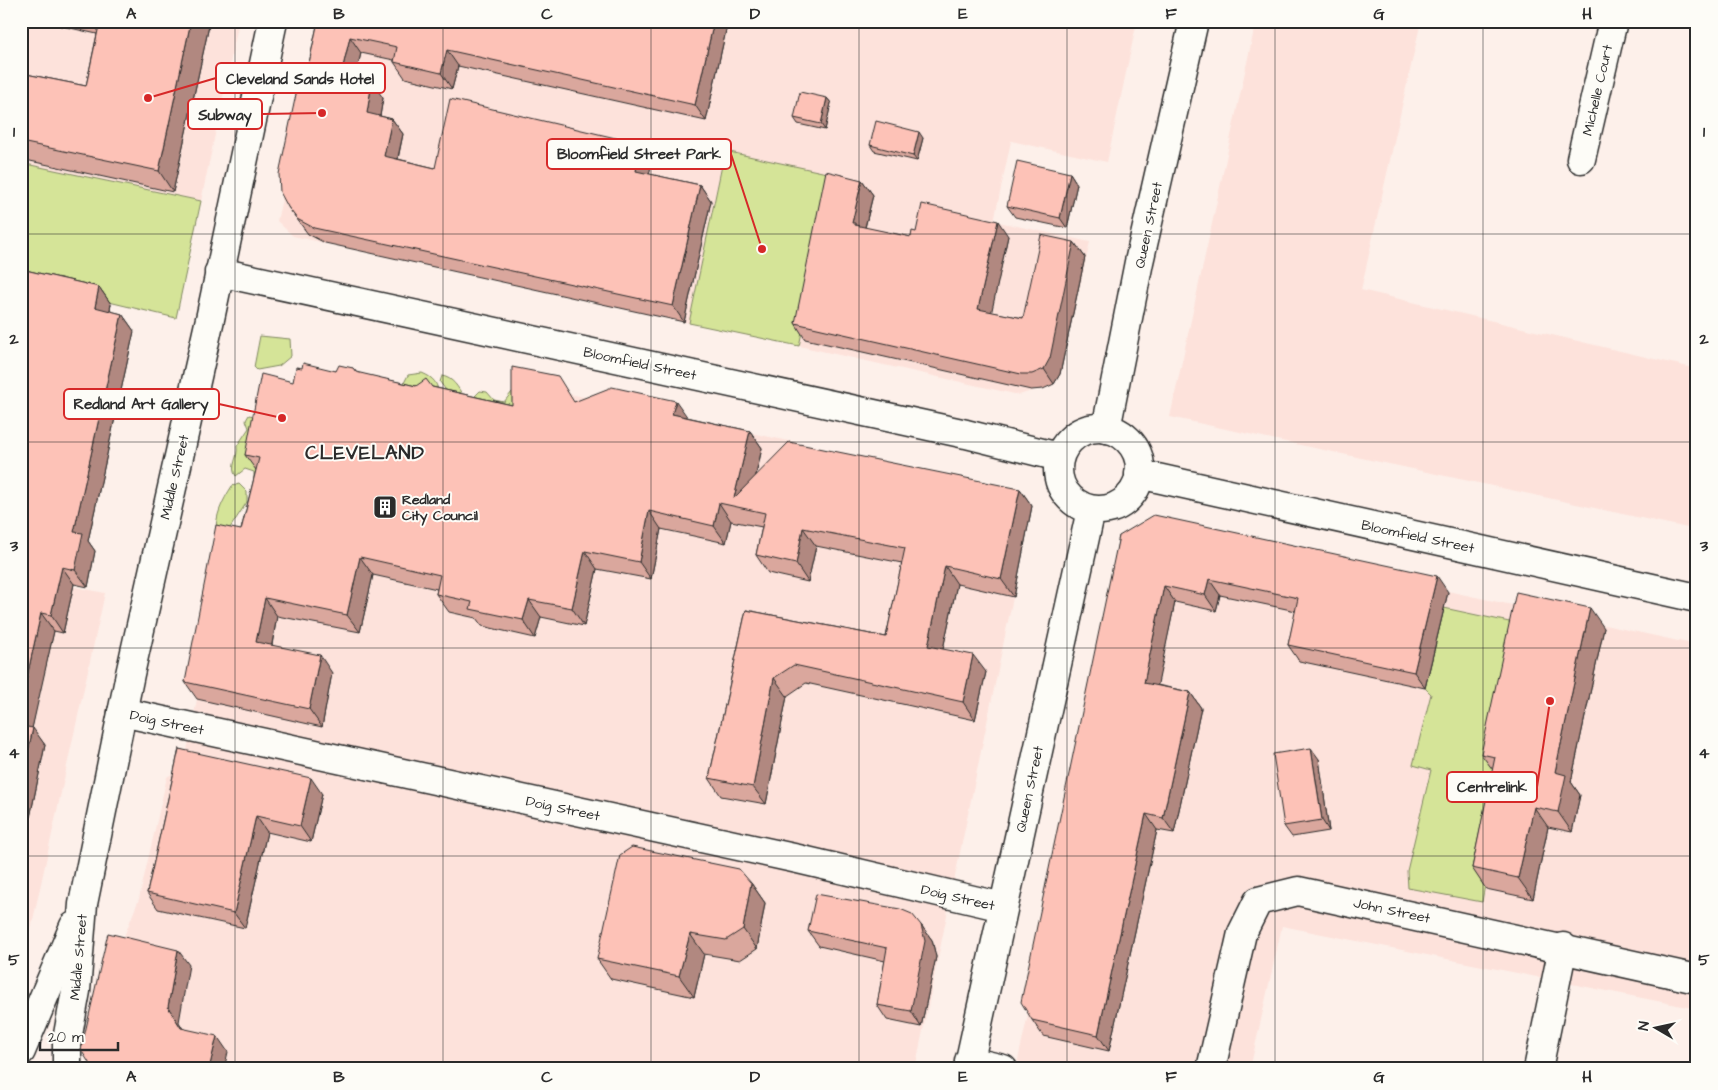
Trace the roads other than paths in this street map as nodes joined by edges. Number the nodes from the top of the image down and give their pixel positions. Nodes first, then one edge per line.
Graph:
1 (273, 21) edge
2 (1194, 21) edge
3 (1613, 21) edge
4 (1581, 159) dead end
5 (220, 272) junction
6 (1106, 429) junction
7 (1060, 457) junction
8 (1139, 474) junction
9 (1091, 510) junction
10 (1697, 598) edge
11 (122, 712) junction
12 (83, 904) junction
13 (1003, 907) junction
14 (1562, 947) junction
15 (1697, 979) edge
16 (21, 1051) edge
17 (968, 1065) edge
18 (67, 1069) edge
19 (1003, 1069) edge
20 (1211, 1069) edge
21 (1538, 1069) edge

1 - 5 street, Middle Street
2 - 6 street, Queen Street
3 - 4 street, Michelle Court
5 - 7 street, Bloomfield Street
5 - 11 street, Middle Street
6 - 7 street
6 - 8 street
7 - 9 street
8 - 9 street
8 - 10 street, Bloomfield Street
9 - 13 street, Queen Street
11 - 12 street, Middle Street
11 - 13 street, Doig Street
12 - 16 street, Middle Street
12 - 18 street, Middle Street
13 - 17 street, Queen Street
14 - 15 street, John Street
14 - 20 street, John Street
14 - 21 street
17 - 19 street

